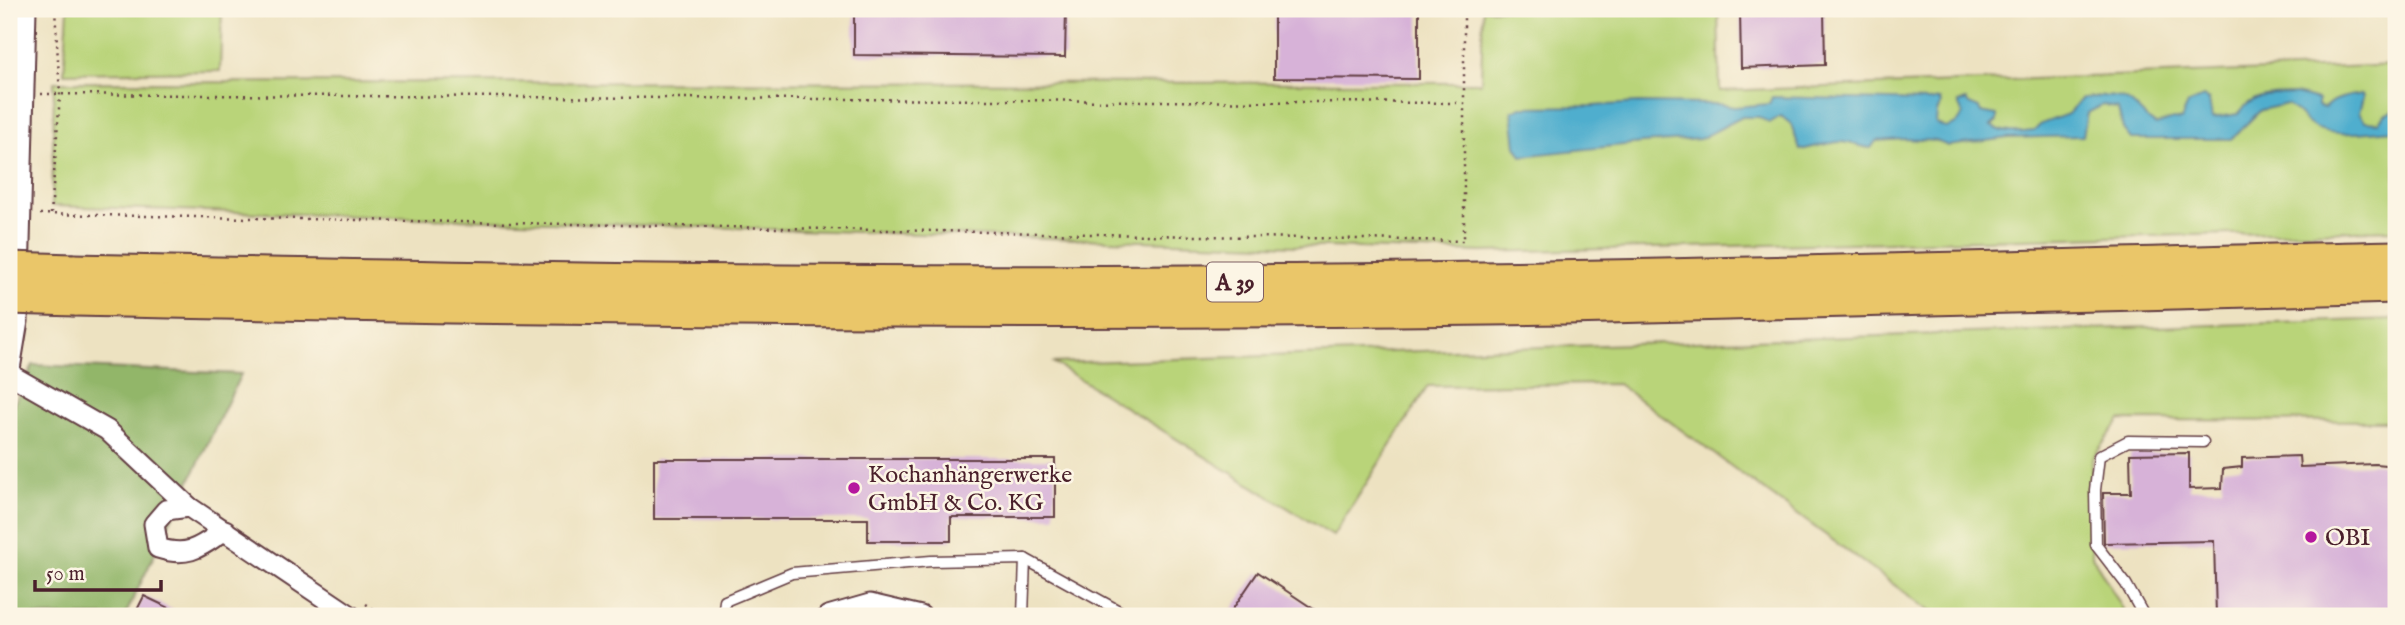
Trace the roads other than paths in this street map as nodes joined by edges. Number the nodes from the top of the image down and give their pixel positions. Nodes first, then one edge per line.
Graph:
1 (26, 9) edge
2 (2396, 258) edge
3 (9, 269) edge
4 (74, 285) junction
5 (2396, 286) edge
6 (9, 297) edge
7 (9, 375) edge
8 (2203, 442) dead end
9 (189, 507) junction
10 (225, 530) junction
11 (1025, 559) junction
12 (351, 616) edge
13 (723, 616) edge
14 (828, 616) edge
15 (921, 616) edge
16 (1023, 616) edge
17 (1128, 616) edge
18 (2144, 616) edge

1 - 7 street
2 - 4 highway, A 39
3 - 4 highway, A 39, bridge
4 - 5 highway, A 39
4 - 6 highway, A 39, bridge
7 - 9 street
8 - 18 lane
9 - 10 street
9 - 10 street
10 - 12 street
11 - 13 lane
11 - 16 lane
11 - 17 lane
14 - 15 street

